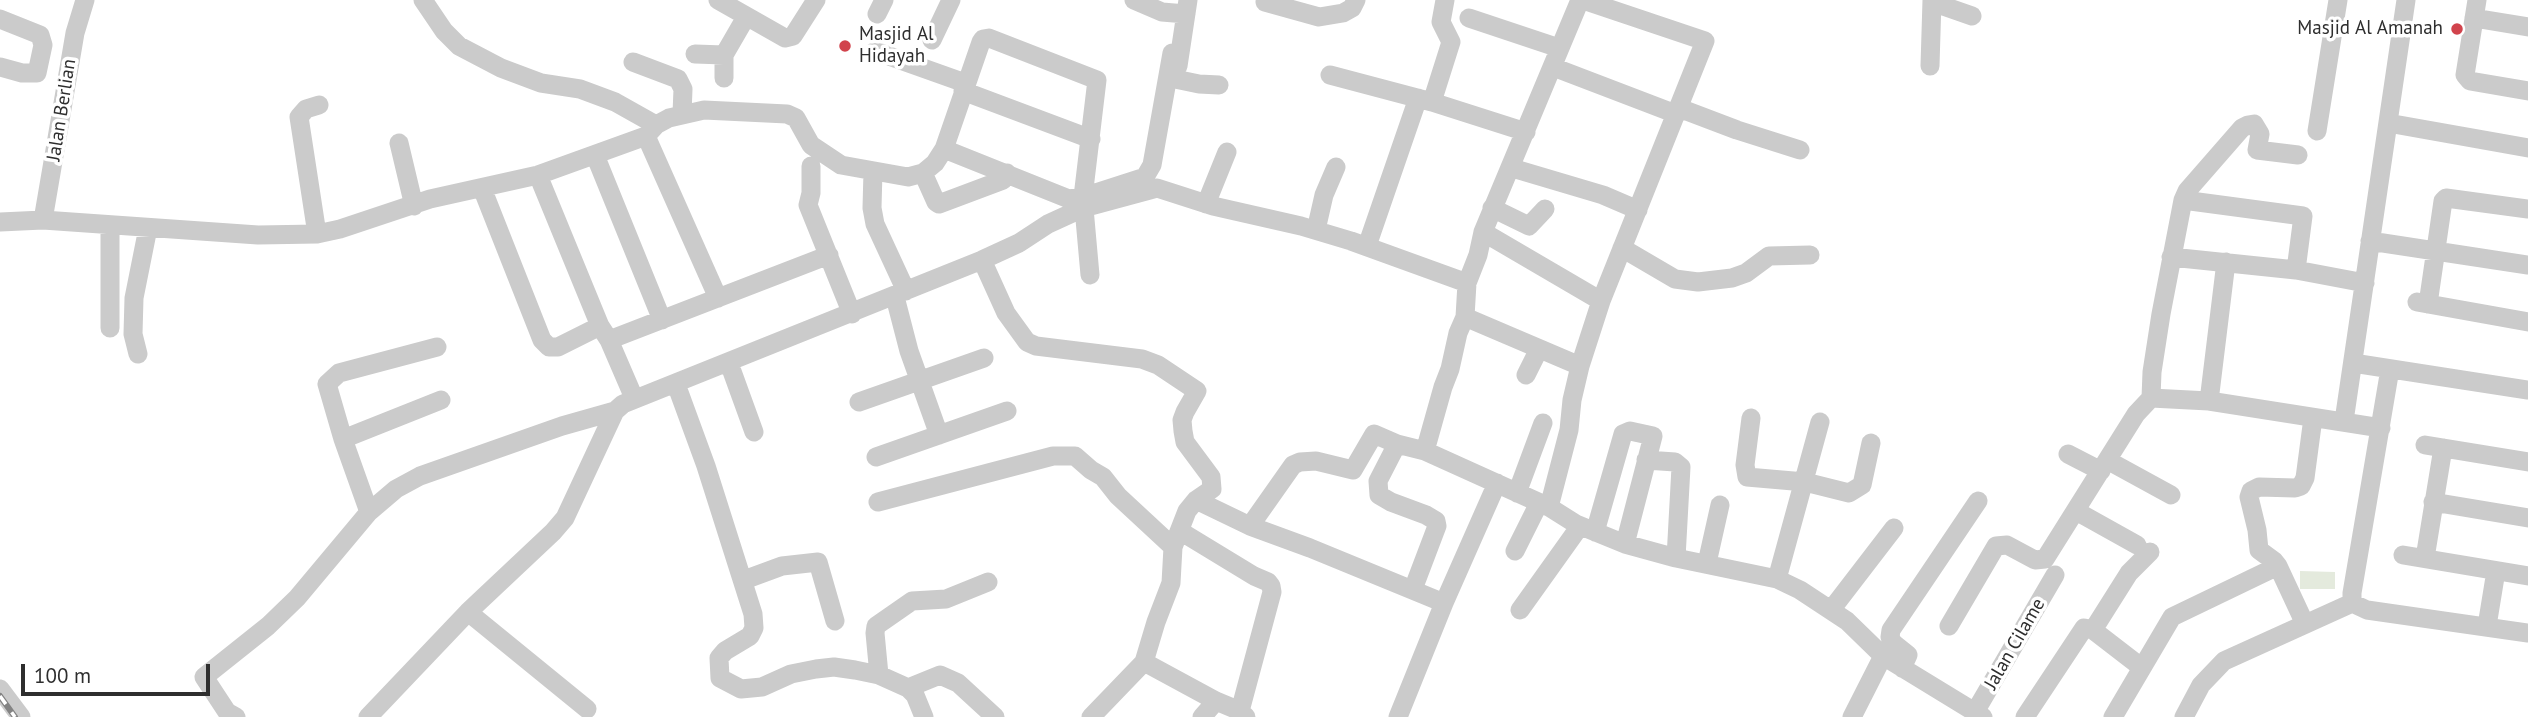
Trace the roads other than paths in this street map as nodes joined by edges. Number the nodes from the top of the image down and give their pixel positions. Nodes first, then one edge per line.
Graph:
1 (85, 0) edge
2 (423, 0) edge
3 (718, 0) edge
4 (816, 0) edge
5 (951, 0) edge
6 (1134, 0) edge
7 (1148, 0) edge
8 (1356, 0) edge
9 (1445, 0) edge
10 (1581, 0) edge
11 (2338, 0) edge
12 (2406, 0) edge
13 (1932, 1) edge
14 (1265, 2) dead end
15 (1182, 8) edge
16 (2475, 9) edge
17 (1972, 16) dead end
18 (746, 17) junction
19 (1469, 18) dead end
20 (0, 19) edge
21 (2528, 27) edge
22 (932, 40) dead end
23 (1559, 48) junction
24 (875, 51) dead end
25 (1172, 53) dead end
26 (695, 54) dead end
27 (724, 55) junction
28 (633, 62) dead end
29 (1930, 66) dead end
30 (0, 67) edge
31 (1553, 67) junction
32 (1330, 75) dead end
33 (724, 78) dead end
34 (1175, 79) junction
35 (1219, 85) dead end
36 (964, 87) junction
37 (2528, 91) edge
38 (1425, 100) junction
39 (319, 105) dead end
40 (1677, 111) junction
41 (682, 114) junction
42 (2388, 123) junction
43 (651, 131) junction
44 (2317, 131) dead end
45 (1526, 132) junction
46 (1091, 139) junction
47 (399, 143) dead end
48 (2528, 148) edge
49 (944, 149) junction
50 (1800, 150) dead end
51 (1227, 152) dead end
52 (595, 155) junction
53 (2298, 155) dead end
54 (811, 166) dead end
55 (1336, 167) dead end
56 (1512, 168) junction
57 (873, 171) junction
58 (923, 173) junction
59 (1007, 173) junction
60 (538, 175) junction
61 (482, 188) junction
62 (1157, 188) junction
63 (2183, 200) junction
64 (1083, 203) junction
65 (1206, 204) junction
66 (414, 206) junction
67 (1492, 208) junction
68 (1545, 209) dead end
69 (2528, 209) edge
70 (1638, 210) junction
71 (43, 220) junction
72 (0, 222) edge
73 (110, 226) junction
74 (148, 228) junction
75 (1316, 230) junction
76 (1483, 232) junction
77 (317, 234) junction
78 (2370, 241) junction
79 (1367, 246) junction
80 (1622, 248) junction
81 (2435, 251) junction
82 (828, 255) junction
83 (1810, 255) dead end
84 (2171, 257) junction
85 (982, 260) junction
86 (2226, 262) junction
87 (2528, 265) edge
88 (2296, 270) junction
89 (1090, 275) dead end
90 (1467, 283) junction
91 (2365, 283) junction
92 (900, 294) junction
93 (718, 298) junction
94 (1601, 301) junction
95 (852, 314) junction
96 (1465, 317) junction
97 (662, 320) junction
98 (2528, 322) edge
99 (110, 328) dead end
100 (605, 333) junction
101 (437, 347) dead end
102 (1539, 348) junction
103 (138, 354) dead end
104 (984, 358) dead end
105 (729, 363) junction
106 (2353, 363) junction
107 (1580, 366) junction
108 (2390, 369) junction
109 (1526, 375) dead end
110 (919, 380) junction
111 (676, 384) junction
112 (2528, 390) edge
113 (634, 398) junction
114 (2151, 398) junction
115 (441, 400) dead end
116 (2208, 401) junction
117 (859, 402) dead end
118 (615, 411) junction
119 (1007, 411) dead end
120 (1751, 418) dead end
121 (2313, 418) junction
122 (2344, 421) junction
123 (1820, 422) dead end
124 (1543, 423) dead end
125 (2381, 428) junction
126 (754, 432) dead end
127 (939, 435) junction
128 (343, 439) junction
129 (1871, 443) dead end
130 (1397, 444) junction
131 (1425, 450) junction
132 (2068, 454) dead end
133 (876, 457) dead end
134 (1646, 460) junction
135 (2528, 462) edge
136 (2104, 466) junction
137 (1805, 482) junction
138 (1497, 483) junction
139 (1517, 493) junction
140 (2171, 495) dead end
141 (1196, 500) junction
142 (1978, 501) dead end
143 (878, 502) dead end
144 (2433, 502) junction
145 (1544, 505) junction
146 (1720, 505) dead end
147 (2076, 511) junction
148 (369, 512) junction
149 (2528, 518) edge
150 (1250, 526) junction
151 (1894, 528) dead end
152 (1588, 529) junction
153 (1176, 539) junction
154 (1625, 544) junction
155 (1515, 551) dead end
156 (2403, 555) dead end
157 (1676, 558) junction
158 (2425, 558) junction
159 (1707, 563) junction
160 (2278, 566) junction
161 (2496, 570) junction
162 (2055, 575) dead end
163 (2528, 576) edge
164 (1777, 579) junction
165 (744, 580) junction
166 (988, 582) dead end
167 (1415, 584) dead end
168 (1444, 603) junction
169 (2352, 603) junction
170 (1520, 610) dead end
171 (1831, 610) junction
172 (468, 612) junction
173 (835, 621) dead end
174 (2305, 624) junction
175 (1949, 626) dead end
176 (2487, 626) junction
177 (2093, 631) junction
178 (2528, 632) edge
179 (1883, 656) junction
180 (1144, 662) junction
181 (2141, 667) junction
182 (1902, 668) junction
183 (879, 675) junction
184 (908, 688) junction
185 (0, 689) edge
186 (1216, 701) junction
187 (587, 709) dead end
188 (1970, 713) edge
189 (1243, 714) edge
190 (21, 717) edge
191 (236, 717) edge
192 (368, 717) edge
193 (924, 717) edge
194 (995, 717) edge
195 (1091, 717) edge
196 (1202, 717) edge
197 (1398, 717) edge
198 (1852, 717) edge
199 (2025, 717) edge
200 (2113, 717) edge
201 (2184, 717) edge

1 - 71 street, Jalan Berlian
2 - 43 street
3 - 18 street
4 - 18 street
5 - 22 street
6 - 15 street
7 - 15 street
8 - 14 street
9 - 38 street
10 - 23 street
10 - 40 street
11 - 44 street
12 - 42 street
13 - 17 street
13 - 29 street
15 - 34 street
16 - 21 street
16 - 37 street
18 - 27 street
19 - 23 street
20 - 30 street
23 - 31 street
24 - 36 street
25 - 64 street
26 - 27 street
27 - 33 street
28 - 41 street
31 - 40 street
31 - 45 street
32 - 38 street
34 - 35 street
34 - 62 street
36 - 46 street
36 - 46 street
36 - 49 street
38 - 45 street
38 - 79 street
39 - 77 street
40 - 50 street
40 - 70 street
41 - 43 street
41 - 57 street
42 - 48 street
42 - 78 street
43 - 52 street
43 - 93 street
45 - 56 street
46 - 64 street
47 - 66 street
49 - 58 street
49 - 59 street
51 - 65 street
52 - 60 street
52 - 97 street
53 - 63 street
54 - 82 street
55 - 75 street
56 - 67 street
56 - 70 street
57 - 58 street
57 - 92 street
58 - 59 street
59 - 64 street
60 - 61 street
60 - 100 street
61 - 66 street
61 - 100 street
62 - 64 street
62 - 65 street
63 - 84 street
63 - 88 street
64 - 85 street
64 - 89 street
65 - 75 street
66 - 77 street
67 - 68 street
67 - 76 street
69 - 81 street
70 - 80 street
71 - 72 street
71 - 73 street
73 - 74 street
73 - 99 street
74 - 77 street
74 - 103 street
75 - 79 street
76 - 90 street
76 - 94 street
78 - 81 street
78 - 91 street
79 - 90 street
80 - 83 street
80 - 94 street
81 - 87 street
81 - 98 street
82 - 93 street
82 - 95 street
84 - 86 street
84 - 114 street
85 - 92 street
85 - 141 street
86 - 88 street
86 - 116 street
88 - 91 street
90 - 96 street
91 - 106 street
92 - 95 street
92 - 110 street
93 - 97 street
94 - 107 street
95 - 105 street
96 - 102 street
96 - 131 street
97 - 100 street
100 - 113 street
101 - 128 street
102 - 107 street
102 - 109 street
104 - 110 street
105 - 111 street
105 - 126 street
106 - 108 street
106 - 122 street
107 - 145 street
108 - 112 street
108 - 125 street
110 - 117 street
110 - 127 street
111 - 113 street
111 - 165 street
113 - 118 street
114 - 116 street
114 - 136 street
115 - 128 street
116 - 121 street
118 - 148 street
118 - 172 street
119 - 127 street
120 - 137 street
121 - 122 street
121 - 160 street
122 - 125 street
123 - 137 street
124 - 139 street
125 - 169 street
127 - 133 street
128 - 148 street
129 - 137 street
130 - 131 street
130 - 150 street
130 - 167 street
131 - 138 street
132 - 136 street
134 - 152 street
134 - 154 street
134 - 157 street
135 - 144 street
136 - 140 street
136 - 147 street
137 - 164 street
138 - 139 street
138 - 168 street
139 - 145 street
141 - 150 street
141 - 153 street
142 - 182 street
143 - 153 street
144 - 149 street
144 - 158 street
145 - 152 street
145 - 155 street
146 - 159 street
147 - 175 street
147 - 177 street
148 - 191 street
150 - 168 street
151 - 171 street
152 - 154 street
152 - 170 street
153 - 180 street
153 - 189 street
154 - 157 street
156 - 158 street
157 - 159 street
158 - 161 street
159 - 164 street
160 - 174 street
160 - 181 street
161 - 163 street
161 - 176 street
162 - 188 street, Jalan Cilame
164 - 171 street
165 - 173 street
165 - 183 street
166 - 183 street
168 - 197 street
169 - 174 street
169 - 176 street
171 - 179 street
172 - 187 street
172 - 192 street
174 - 201 street
176 - 178 street
177 - 181 street
177 - 199 street
179 - 182 street
179 - 198 street
180 - 186 street
180 - 195 street
181 - 200 street
182 - 188 street
183 - 184 street
184 - 193 street
184 - 194 street
185 - 190 street
186 - 189 street
186 - 196 street

